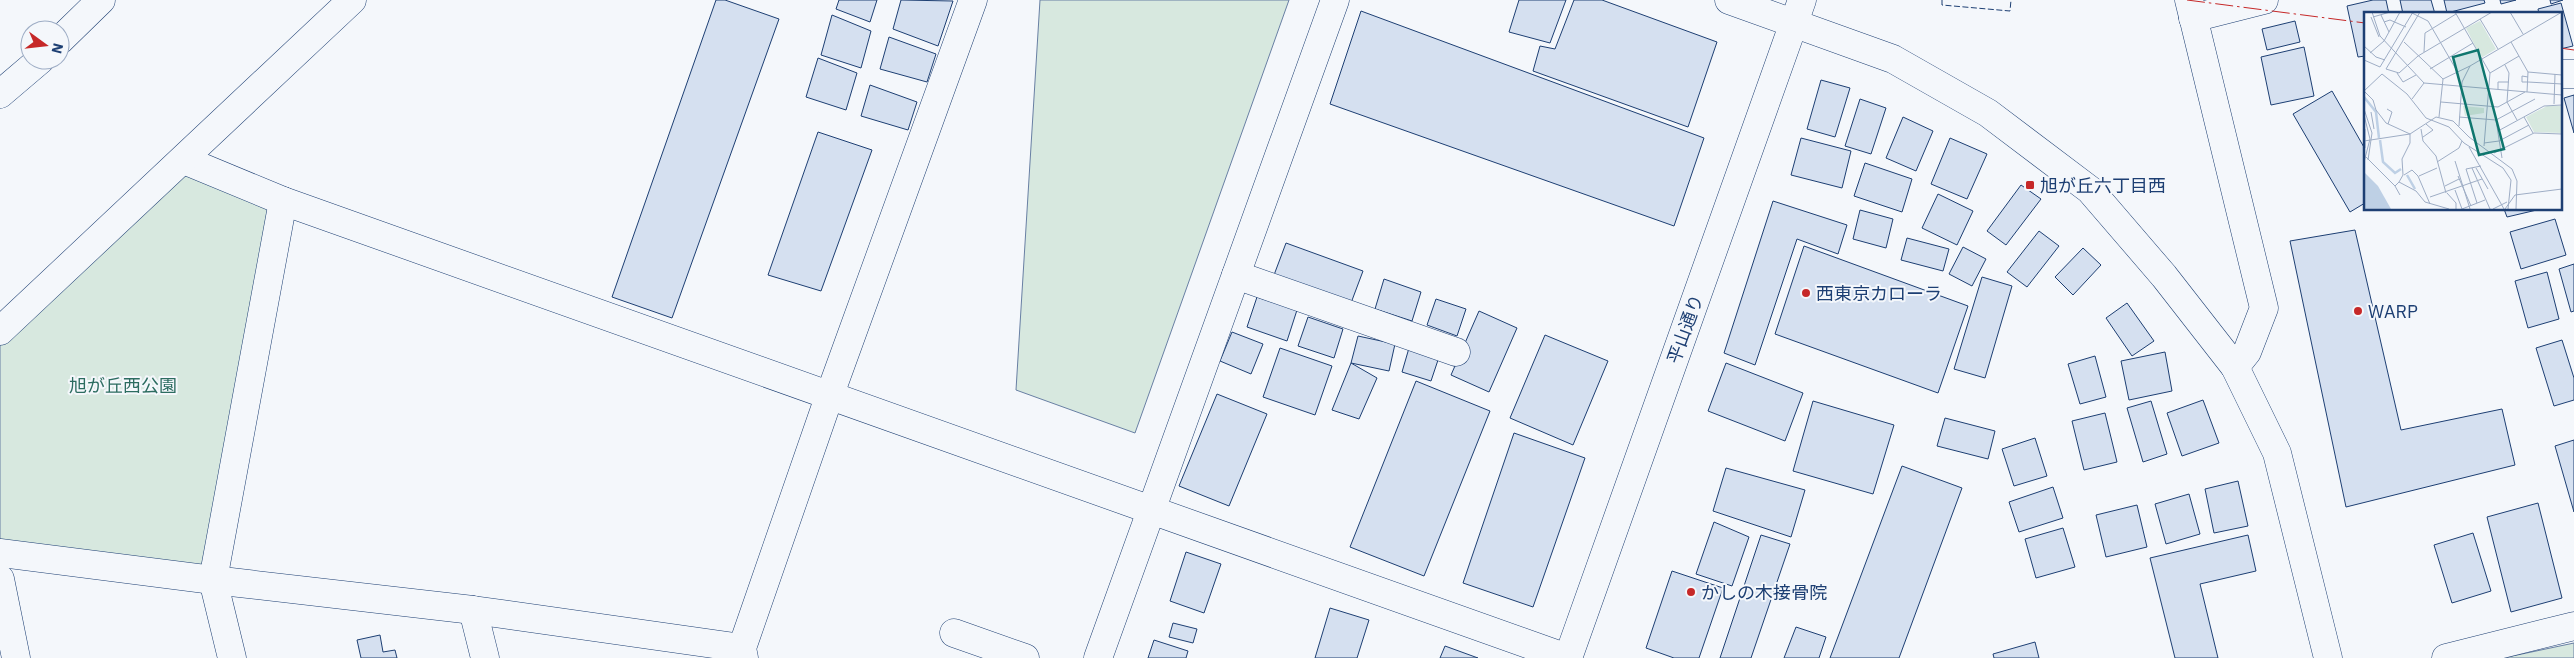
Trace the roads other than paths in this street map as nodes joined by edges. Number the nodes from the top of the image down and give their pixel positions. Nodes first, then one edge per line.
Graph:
1 (101, 0) edge
2 (352, 0) edge
3 (973, 0) edge
4 (1335, 0) edge
5 (1729, 0) edge
6 (2264, 0) edge
7 (2191, 9) edge
8 (1798, 11) edge
9 (70, 30) edge
10 (28, 70) edge
11 (0, 94) edge
12 (184, 160) junction
13 (283, 201) junction
14 (1236, 275) junction
15 (0, 331) edge
16 (1456, 352) dead end
17 (2236, 367) junction
18 (828, 397) junction
19 (1153, 510) junction
20 (0, 553) edge
21 (0, 578) edge
22 (213, 580) junction
23 (473, 610) junction
24 (2574, 626) edge
25 (954, 633) dead end
26 (743, 653) edge
27 (16, 658) edge
28 (232, 658) edge
29 (485, 658) edge
30 (1025, 658) edge
31 (1098, 658) edge
32 (1567, 658) edge
33 (2328, 658) edge
34 (2446, 658) edge

1 - 9 street
2 - 12 street
3 - 18 street
4 - 14 street
5 - 8 street
6 - 7 street
7 - 17 street
8 - 17 street
8 - 32 street, 平山通り
10 - 11 street
12 - 13 street
12 - 15 street
13 - 18 street
13 - 22 street
14 - 16 street
14 - 19 street
17 - 33 street
18 - 19 street
18 - 26 street
19 - 31 street
19 - 32 street
20 - 22 street
21 - 27 street
22 - 23 street
22 - 28 street
23 - 26 street
23 - 29 street
24 - 34 street
25 - 30 street

